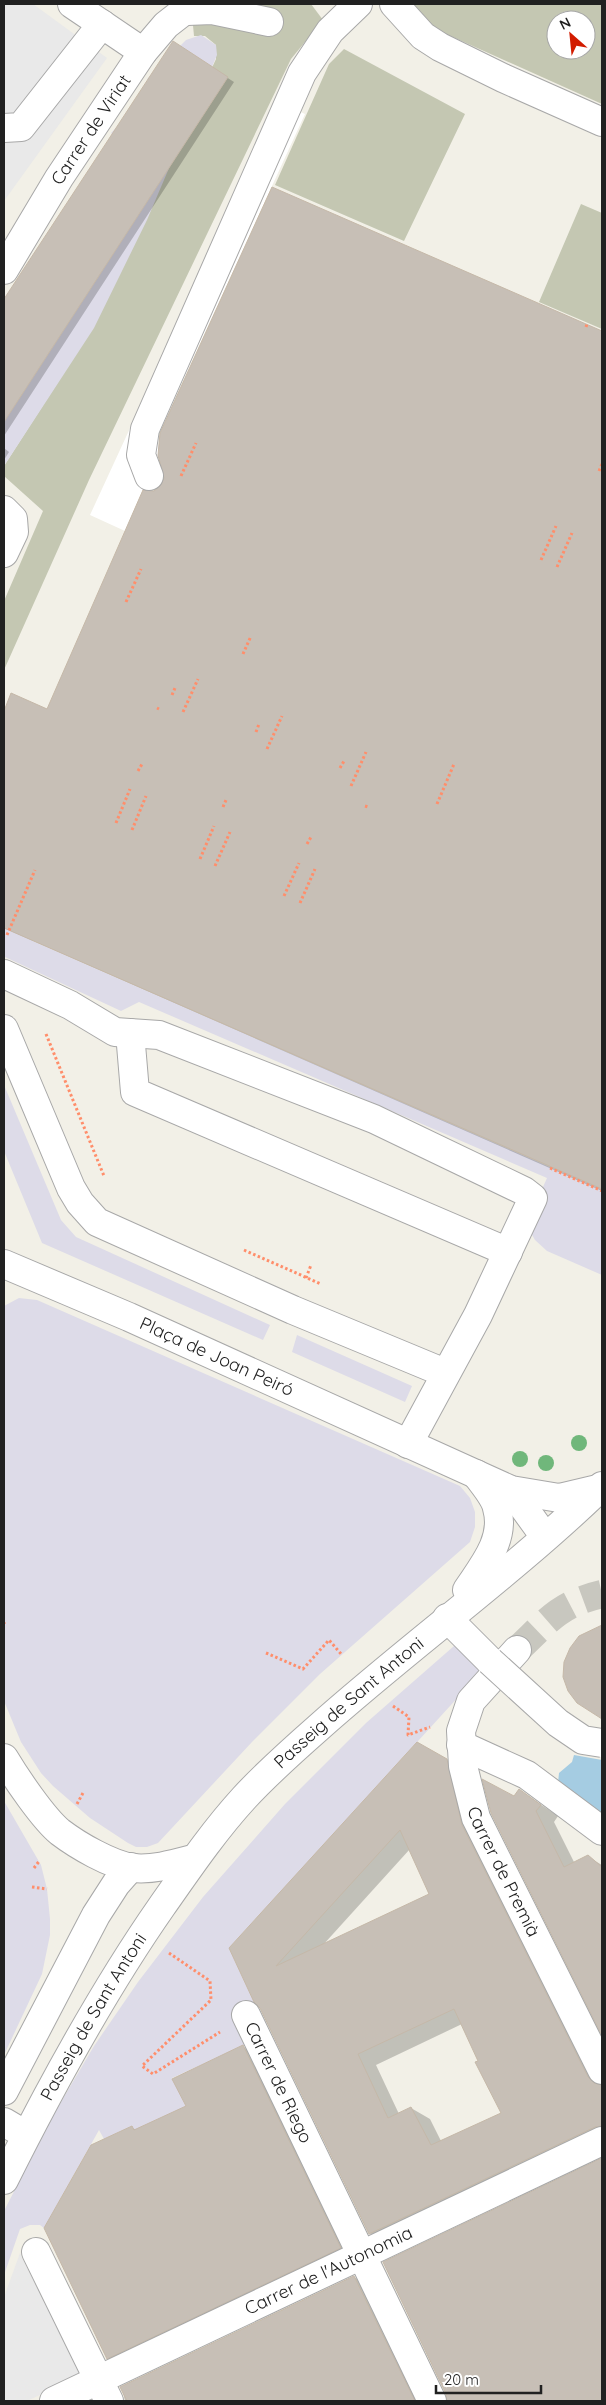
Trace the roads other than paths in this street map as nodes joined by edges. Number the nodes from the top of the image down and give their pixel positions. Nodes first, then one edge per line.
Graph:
1 (72, 4) edge
2 (358, 4) edge
3 (394, 4) edge
4 (190, 7) edge
5 (269, 22) dead end
6 (102, 24) junction
7 (143, 52) junction
8 (602, 122) edge
9 (4, 128) edge
10 (4, 270) edge
11 (149, 476) dead end
12 (4, 974) edge
13 (4, 1030) edge
14 (130, 1033) junction
15 (508, 1252) junction
16 (14, 1269) edge
17 (445, 1374) junction
18 (408, 1444) junction
19 (476, 1474) junction
20 (601, 1487) edge
21 (511, 1490) junction
22 (545, 1537) junction
23 (447, 1618) junction
24 (517, 1650) tunnel mouth
25 (489, 1672) junction
26 (602, 1743) edge
27 (462, 1745) junction
28 (4, 1758) edge
29 (602, 1832) edge
30 (194, 1859) junction
31 (131, 1868) junction
32 (246, 2015) road end
33 (602, 2070) edge
34 (4, 2091) edge
35 (15, 2128) edge
36 (602, 2141) edge
37 (4, 2180) edge
38 (361, 2255) junction
39 (42, 2263) dead end
40 (104, 2391) edge
41 (54, 2401) edge
42 (432, 2401) edge

1 - 6 street
2 - 11 street
3 - 8 street
4 - 5 street
4 - 7 street, Carrer de Viriat
6 - 7 street
6 - 9 street
7 - 10 street, Carrer de Viriat
12 - 14 street
13 - 17 street
14 - 15 street
14 - 15 street
15 - 17 street
16 - 18 street, Plaça de Joan Peiró
17 - 18 street
18 - 19 street, Passeig de Sant Antoni
19 - 21 street, Passeig de Sant Antoni
19 - 23 street, Passeig de Sant Antoni
20 - 21 street, Passeig de Sant Antoni
20 - 22 street, Passeig de Sant Antoni
21 - 22 street
22 - 23 street, Passeig de Sant Antoni
23 - 25 street
23 - 30 street, Passeig de Sant Antoni
24 - 25 street, Carrer de Premià
25 - 26 street, bridge
25 - 27 street, Carrer de Premià
27 - 29 street
27 - 33 street, Carrer de Premià
28 - 31 street
30 - 31 street
30 - 35 street, Passeig de Sant Antoni
31 - 34 street
32 - 38 street, Carrer de Riego
35 - 37 street, Passeig de Sant Antoni
36 - 38 street, Carrer de l'Autonomia
38 - 40 street, Carrer de l'Autonomia
38 - 42 street, Carrer de Riego
39 - 40 street
40 - 41 street, Carrer de l'Autonomia

